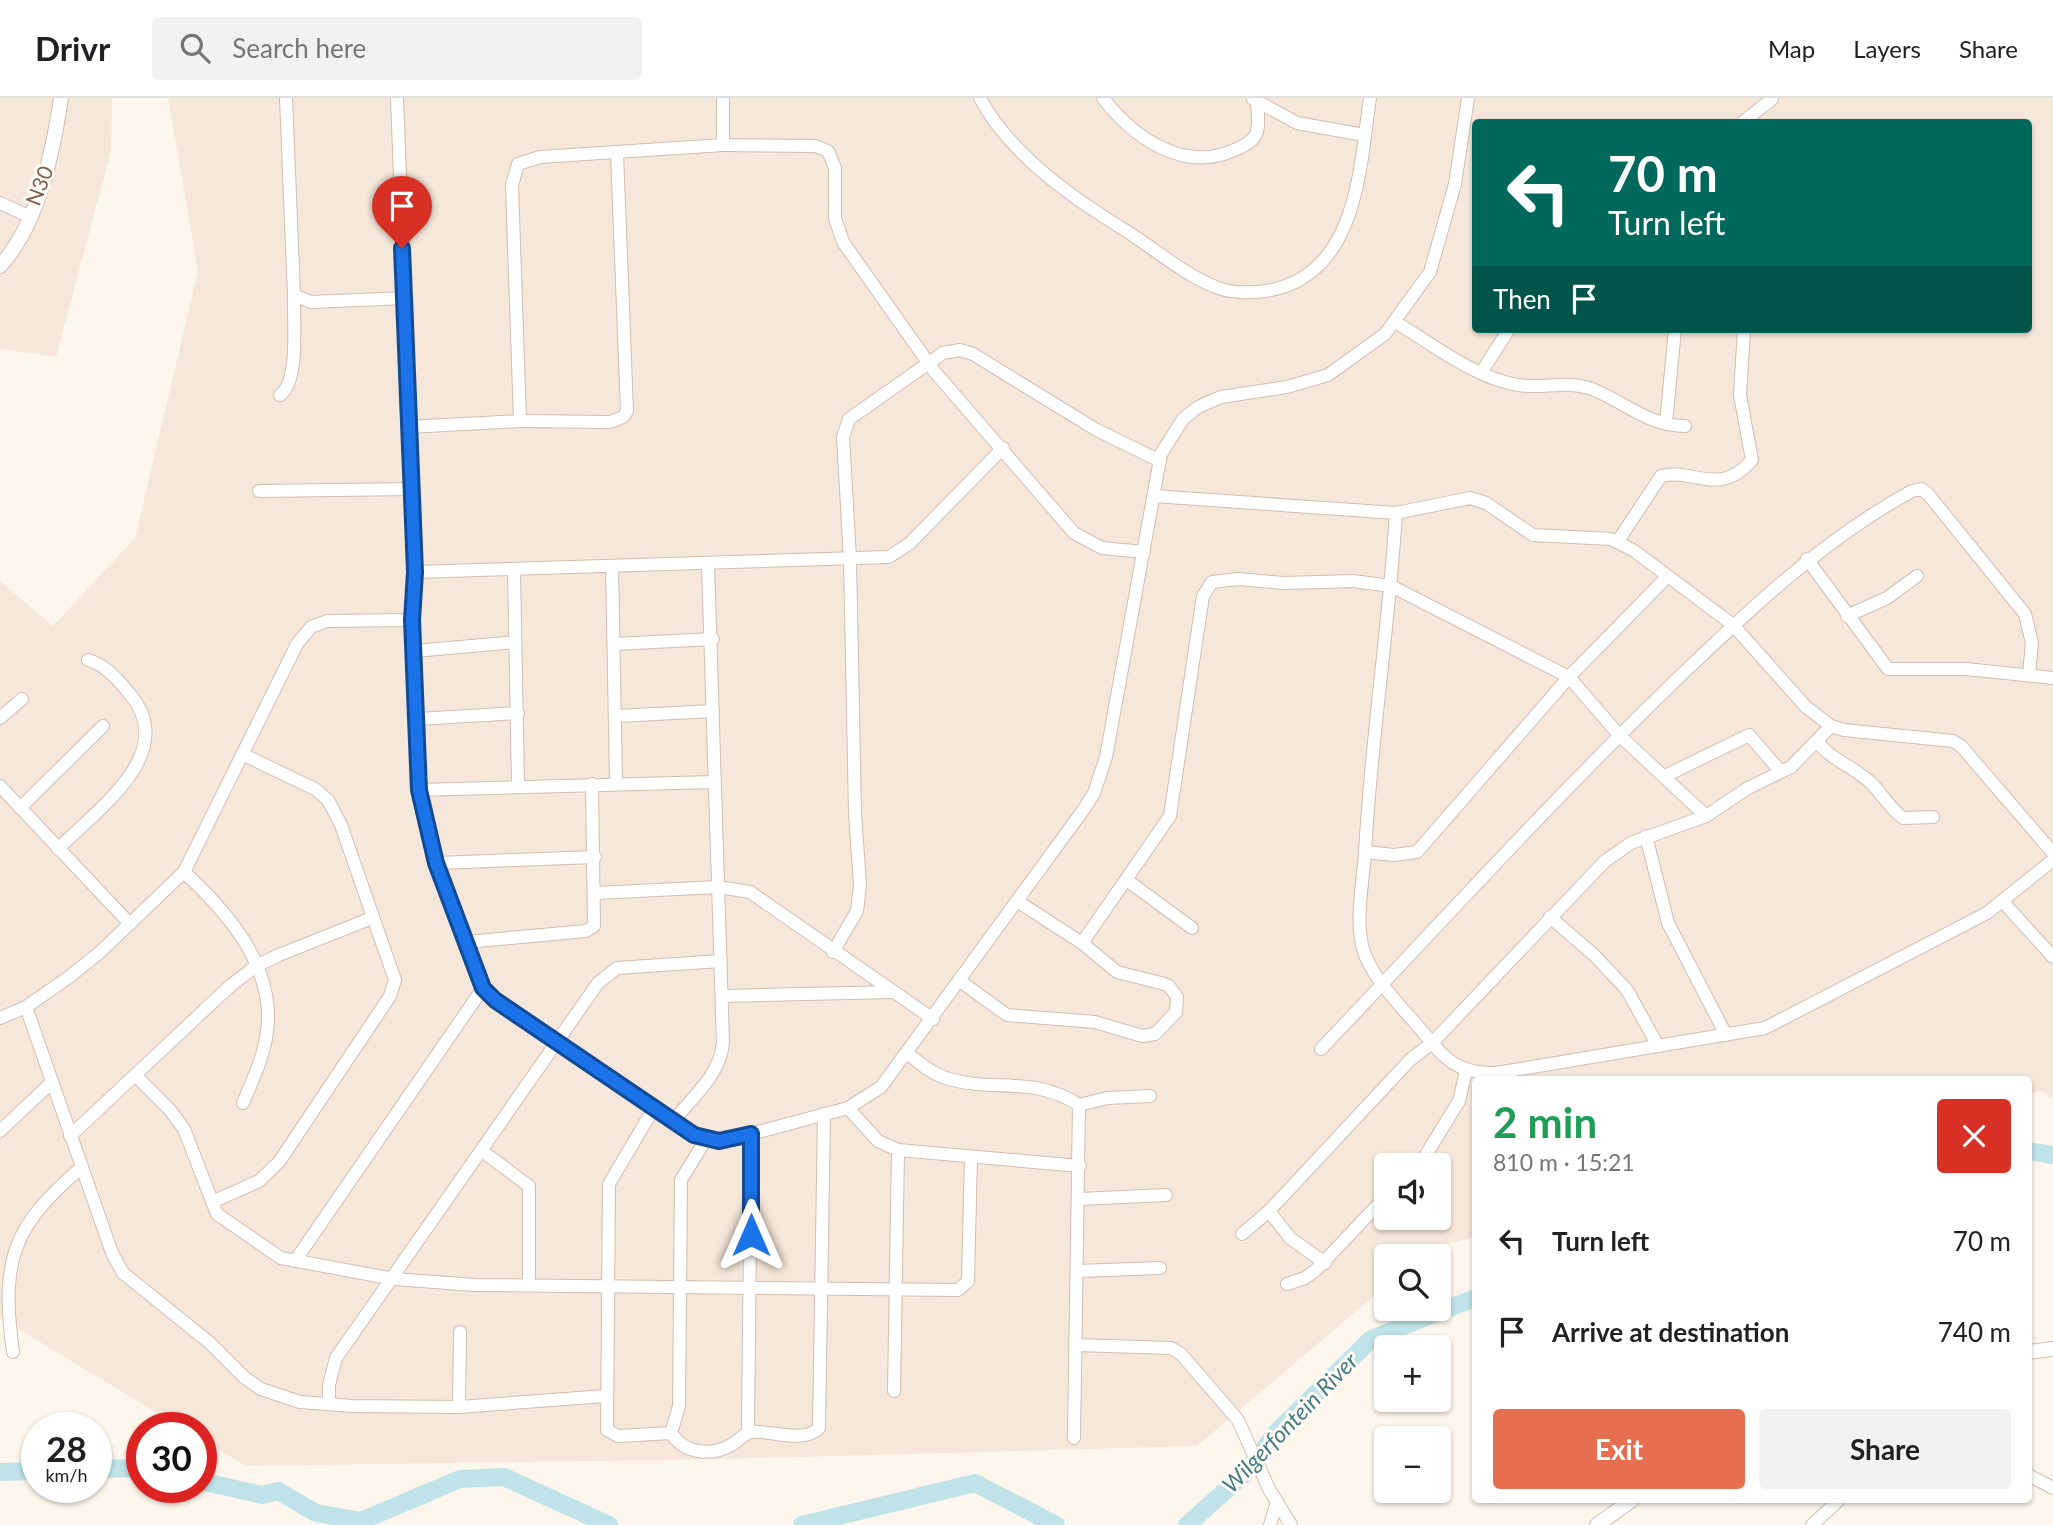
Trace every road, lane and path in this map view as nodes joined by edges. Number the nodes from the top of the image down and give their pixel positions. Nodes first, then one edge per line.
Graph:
1 (61, 98) edge
2 (286, 98) edge
3 (397, 98) edge
4 (723, 98) edge
5 (980, 98) edge
6 (1103, 98) edge
7 (1370, 98) edge
8 (1468, 98) edge
9 (1772, 99) edge
10 (1254, 100) edge
11 (1747, 119) edge
12 (1364, 135) junction
13 (723, 145) junction
14 (617, 153) junction
15 (0, 203) edge
16 (28, 216) junction
17 (0, 266) edge
18 (294, 295) junction
19 (404, 298) junction
20 (1395, 322) junction
21 (1506, 333) edge
22 (1675, 333) edge
23 (1744, 333) edge
24 (930, 365) junction
25 (1481, 373) junction
26 (280, 396) dead end
27 (520, 421) junction
28 (1666, 423) junction
29 (1685, 426) dead end
30 (408, 427) junction
31 (1003, 448) junction
32 (1160, 461) junction
33 (413, 489) junction
34 (259, 491) dead end
35 (1154, 496) junction
36 (1396, 513) junction
37 (1618, 541) junction
38 (1144, 551) junction
39 (849, 558) junction
40 (1807, 559) junction
41 (708, 565) junction
42 (612, 566) junction
43 (514, 569) junction
44 (415, 572) junction
45 (1917, 576) dead end
46 (1667, 577) junction
47 (1391, 586) junction
48 (1847, 616) junction
49 (412, 620) junction
50 (1733, 625) junction
51 (713, 639) junction
52 (515, 642) junction
53 (614, 644) junction
54 (415, 651) junction
55 (88, 660) dead end
56 (2029, 674) junction
57 (1569, 677) junction
58 (2053, 678) edge
59 (22, 699) dead end
60 (713, 711) junction
61 (518, 713) junction
62 (617, 716) junction
63 (0, 718) edge
64 (417, 719) junction
65 (103, 726) dead end
66 (1830, 726) junction
67 (1619, 735) junction
68 (1817, 741) junction
69 (242, 754) junction
70 (1781, 772) junction
71 (1665, 776) junction
72 (616, 782) junction
73 (714, 782) junction
74 (592, 784) junction
75 (0, 786) edge
76 (518, 786) junction
77 (419, 790) junction
78 (20, 808) junction
79 (1706, 816) junction
80 (1933, 817) dead end
81 (1646, 836) junction
82 (58, 849) junction
83 (1365, 852) junction
84 (2053, 853) edge
85 (594, 857) junction
86 (2053, 860) edge
87 (436, 863) junction
88 (184, 872) junction
89 (1128, 881) junction
90 (718, 887) junction
91 (596, 893) junction
92 (1017, 901) junction
93 (2004, 903) junction
94 (1550, 917) junction
95 (372, 918) junction
96 (130, 925) junction
97 (1192, 928) dead end
98 (466, 942) junction
99 (1082, 943) junction
100 (833, 951) junction
101 (2053, 957) edge
102 (720, 961) junction
103 (256, 966) junction
104 (960, 981) junction
105 (1384, 984) junction
106 (483, 988) junction
107 (894, 992) junction
108 (722, 996) junction
109 (26, 1007) junction
110 (0, 1018) edge
111 (933, 1018) junction
112 (1726, 1035) junction
113 (557, 1040) junction
114 (1432, 1043) junction
115 (1658, 1045) junction
116 (1321, 1049) dead end
117 (907, 1053) junction
118 (1466, 1071) junction
119 (135, 1075) junction
120 (51, 1083) junction
121 (1150, 1096) dead end
122 (243, 1103) dead end
123 (1079, 1105) junction
124 (654, 1108) junction
125 (848, 1108) junction
126 (824, 1114) junction
127 (673, 1121) junction
128 (0, 1131) edge
129 (751, 1134) junction
130 (70, 1136) junction
131 (706, 1139) junction
132 (898, 1150) junction
133 (482, 1151) junction
134 (1427, 1153) edge
135 (971, 1157) junction
136 (1080, 1166) junction
137 (82, 1167) junction
138 (1166, 1195) dead end
139 (1080, 1199) junction
140 (212, 1202) junction
141 (1374, 1209) edge
142 (1269, 1211) junction
143 (1242, 1234) dead end
144 (295, 1261) junction
145 (1325, 1263) junction
146 (1160, 1268) dead end
147 (1078, 1271) junction
148 (394, 1279) junction
149 (1287, 1284) dead end
150 (529, 1285) junction
151 (607, 1285) junction
152 (678, 1285) junction
153 (751, 1286) junction
154 (822, 1287) junction
155 (895, 1289) junction
156 (460, 1332) dead end
157 (1076, 1345) junction
158 (2053, 1349) edge
159 (13, 1352) dead end
160 (2032, 1352) edge
161 (894, 1391) dead end
162 (605, 1396) junction
163 (329, 1405) junction
164 (459, 1407) junction
165 (748, 1432) junction
166 (671, 1433) junction
167 (1074, 1438) dead end
168 (2032, 1477) edge
169 (2053, 1488) edge
170 (1277, 1502) junction
171 (1628, 1503) edge
172 (1836, 1503) edge
173 (1270, 1525) edge
174 (1291, 1525) edge
175 (1597, 1525) edge
176 (1812, 1525) edge

1 - 16 street, N30
2 - 18 street
3 - 19 street
4 - 13 street
5 - 12 street
6 - 10 street
7 - 12 street
8 - 20 street
9 - 11 street
10 - 12 street
13 - 14 street
13 - 24 street
14 - 27 street
14 - 27 street
15 - 16 street
16 - 17 street, N30
18 - 19 street
18 - 26 street
19 - 30 street
20 - 25 street
20 - 32 street
21 - 25 street
22 - 28 street
23 - 37 street
24 - 31 street
24 - 32 street
24 - 39 street
25 - 28 street
27 - 30 street
28 - 29 street
30 - 33 street
31 - 38 street
31 - 39 street
32 - 35 street
33 - 34 street
33 - 44 street
35 - 36 street
35 - 38 street
36 - 37 street
36 - 47 street
37 - 46 street
38 - 92 street
39 - 41 street
39 - 100 street
40 - 48 street
40 - 50 street
40 - 56 street
41 - 42 street
41 - 51 street
42 - 43 street
42 - 53 street
43 - 44 street
43 - 52 street
44 - 49 street
45 - 48 street
46 - 50 street
46 - 57 street
47 - 57 street
47 - 83 street
47 - 89 street
48 - 56 street
49 - 54 street
49 - 69 street
50 - 66 street
50 - 67 street
51 - 53 street
51 - 60 street
52 - 54 street
52 - 61 street
53 - 62 street
54 - 64 street
55 - 82 street
56 - 58 street
57 - 67 street
57 - 83 street
59 - 63 street
60 - 62 street
60 - 73 street
61 - 64 street
61 - 76 street
62 - 72 street
64 - 77 street
65 - 78 street
66 - 68 street
66 - 84 street
67 - 71 street
67 - 105 street
68 - 70 street
68 - 80 street
69 - 88 street
69 - 95 street
70 - 71 street
70 - 79 street
71 - 79 street
72 - 73 street
72 - 74 street
73 - 90 street
74 - 76 street
74 - 85 street
75 - 78 street
76 - 77 street
77 - 87 street
78 - 82 street
79 - 81 street
81 - 94 street
81 - 112 street
82 - 96 street
83 - 105 street
85 - 87 street
85 - 91 street
86 - 93 street
87 - 98 street
88 - 96 street
88 - 103 street
89 - 97 street
89 - 99 street
90 - 91 street
90 - 100 street
90 - 102 street
91 - 98 street
92 - 99 street
92 - 104 street
93 - 101 street
93 - 112 street
94 - 114 street
94 - 115 street
95 - 103 street
95 - 140 street
96 - 109 street
98 - 106 street
99 - 104 street
100 - 107 street
102 - 108 street
102 - 113 street
103 - 119 street
103 - 122 street
104 - 111 street
105 - 114 street
105 - 116 street
106 - 113 street
106 - 144 street
107 - 108 street
107 - 111 street
108 - 127 street
109 - 110 street
109 - 120 street
111 - 117 street
112 - 115 street
113 - 124 street
113 - 133 street
114 - 118 street
114 - 142 street
115 - 118 street
117 - 123 street
117 - 125 street
118 - 134 street
119 - 130 street
119 - 140 street
120 - 128 street
120 - 130 street
121 - 123 street
123 - 136 street
124 - 127 street
124 - 151 street
125 - 126 street
125 - 132 street
126 - 129 street
126 - 154 street
127 - 131 street
129 - 131 street
129 - 153 street
130 - 137 street
131 - 152 street
132 - 135 street
132 - 155 street
133 - 148 street
133 - 150 street
135 - 136 street
135 - 155 street
136 - 139 street
137 - 159 street
137 - 163 street
138 - 139 street
139 - 147 street
140 - 144 street
141 - 145 street
142 - 143 street
142 - 145 street
144 - 148 street
145 - 149 street
146 - 147 street
147 - 157 street
148 - 150 street
148 - 163 street
150 - 151 street
151 - 152 street
151 - 162 street
152 - 153 street
152 - 166 street
153 - 154 street
153 - 165 street
154 - 155 street
154 - 165 street
155 - 161 street
156 - 164 street
157 - 167 street
157 - 170 street
158 - 160 street
162 - 164 street
162 - 166 street
163 - 164 street
165 - 166 street
168 - 169 street
170 - 173 street
170 - 174 street
171 - 175 street
172 - 176 street

